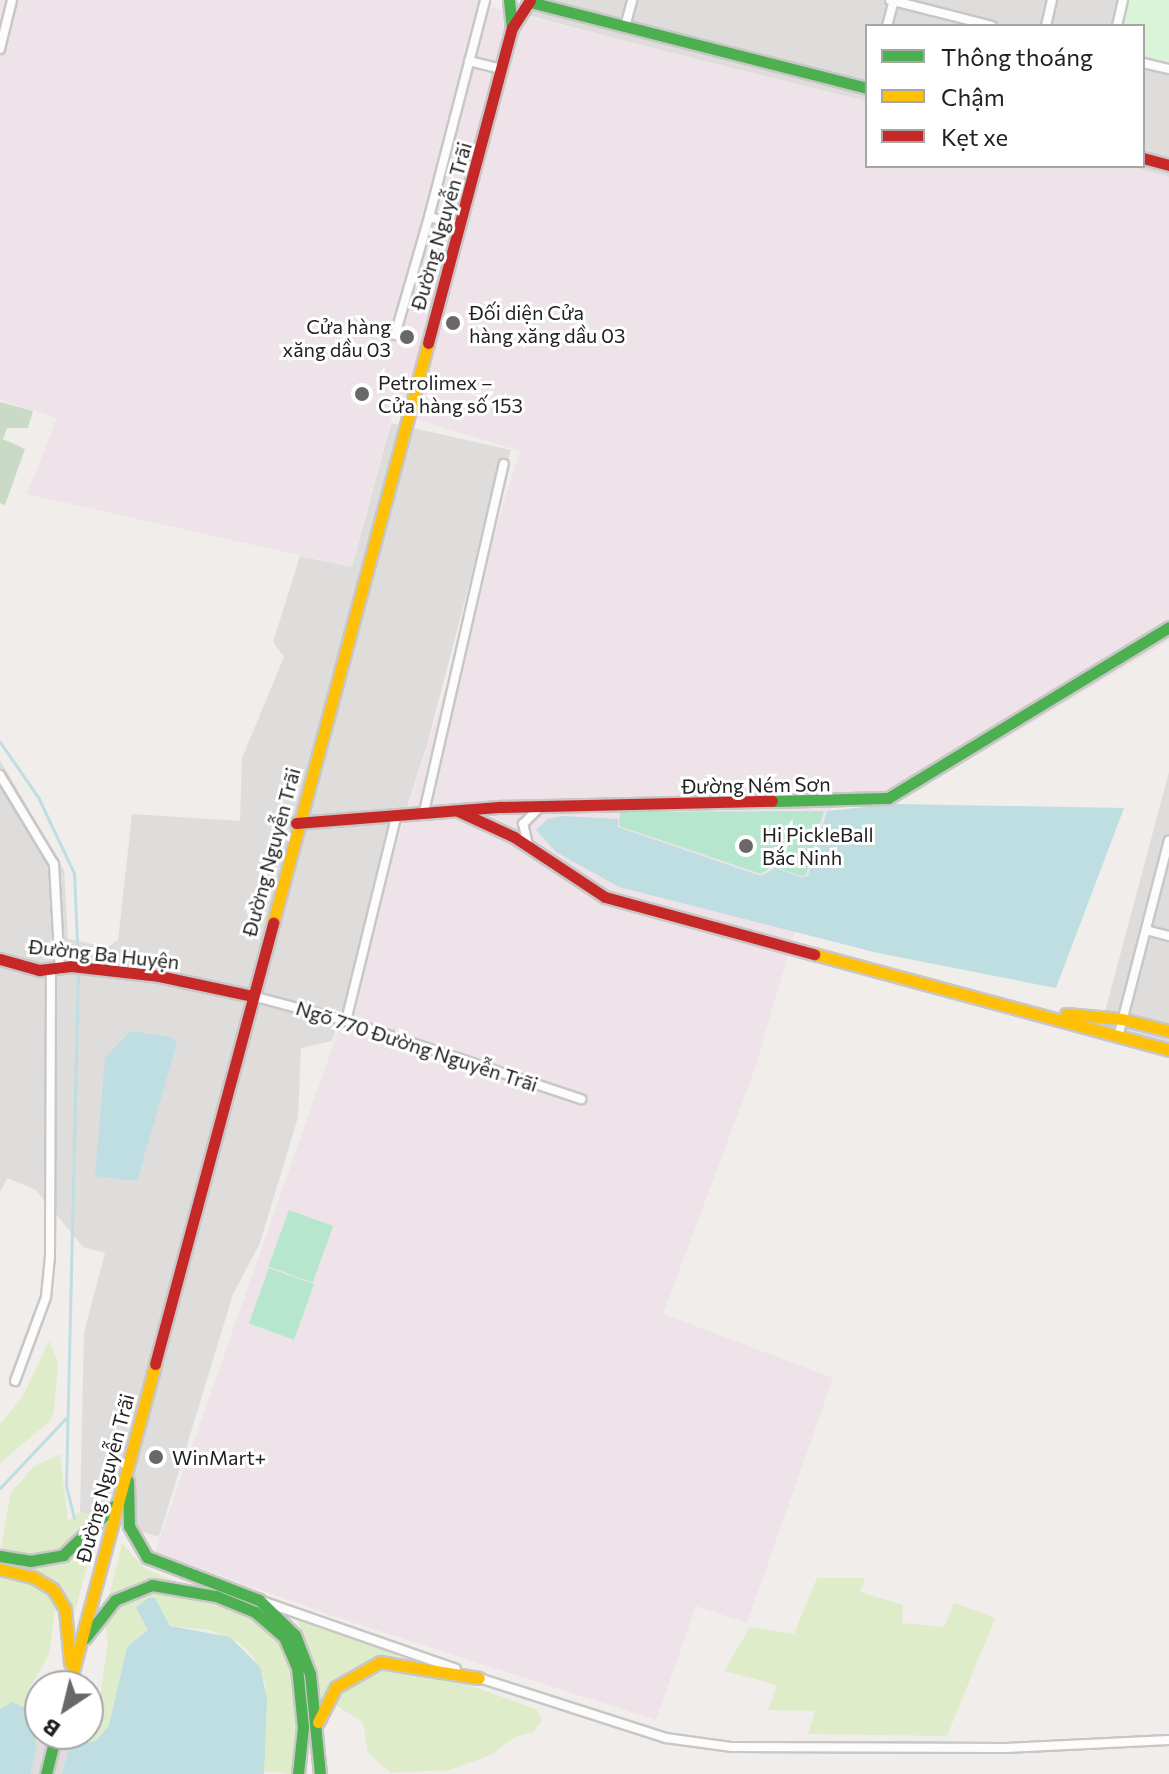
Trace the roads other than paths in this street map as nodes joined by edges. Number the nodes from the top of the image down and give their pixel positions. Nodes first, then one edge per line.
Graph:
1 (12, 0) edge
2 (485, 0) edge
3 (509, 0) edge
4 (632, 0) edge
5 (893, 0) edge
6 (1052, 0) edge
7 (1123, 0) edge
8 (530, 1) edge
9 (887, 24) edge
10 (984, 24) edge
11 (1046, 24) edge
12 (1117, 24) edge
13 (625, 27) junction
14 (512, 28) junction
15 (0, 49) edge
16 (469, 61) junction
17 (1145, 63) edge
18 (502, 69) junction
19 (1169, 69) edge
20 (865, 87) edge
21 (1145, 159) edge
22 (1169, 165) edge
23 (429, 217) junction
24 (459, 225) junction
25 (395, 335) dead end
26 (504, 464) dead end
27 (1169, 627) edge
28 (0, 775) edge
29 (539, 808) junction
30 (456, 810) junction
31 (424, 812) junction
32 (397, 814) junction
33 (296, 823) junction
34 (1169, 840) edge
35 (530, 849) junction
36 (1146, 930) junction
37 (1169, 936) edge
38 (0, 959) edge
39 (60, 969) junction
40 (252, 996) junction
41 (1045, 1013) junction
42 (1122, 1019) junction
43 (346, 1021) junction
44 (1169, 1031) edge
45 (1118, 1037) junction
46 (1169, 1050) edge
47 (581, 1099) dead end
48 (15, 1381) dead end
49 (128, 1466) junction
50 (117, 1503) junction
51 (0, 1556) edge
52 (0, 1569) edge
53 (259, 1600) junction
54 (78, 1649) junction
55 (70, 1670) edge
56 (73, 1670) edge
57 (479, 1678) junction
58 (315, 1734) junction
59 (1169, 1740) edge
60 (52, 1750) edge
61 (46, 1774) edge
62 (298, 1774) edge
63 (320, 1774) edge

1 - 15 street
2 - 16 street
3 - 14 main road, Đường Nguyễn Trãi
4 - 13 street
5 - 9 street
5 - 10 street
6 - 11 street
7 - 12 street
8 - 13 main road
8 - 14 main road, Đường Nguyễn Trãi
13 - 20 main road
14 - 18 main road, Đường Nguyễn Trãi
16 - 18 street
16 - 23 street
17 - 19 street
18 - 24 main road, Đường Nguyễn Trãi
21 - 22 main road
23 - 24 street
23 - 25 street
24 - 33 main road, Đường Nguyễn Trãi
26 - 31 street
27 - 29 main road, Đường Ném Sơn
28 - 39 street
29 - 30 main road, Đường Ném Sơn
29 - 35 street
30 - 31 main road, Đường Ném Sơn
30 - 35 main road
31 - 32 main road, Đường Ném Sơn
32 - 33 main road, Đường Ném Sơn
32 - 43 street
33 - 40 main road, Đường Nguyễn Trãi
34 - 36 street
35 - 41 main road
36 - 37 street
36 - 42 street
38 - 39 main road, Đường Ba Huyện
39 - 40 main road, Đường Ba Huyện
39 - 48 street
40 - 43 street, Ngõ 770 Đường Nguyễn Trãi
40 - 49 main road, Đường Nguyễn Trãi
41 - 42 main road
41 - 45 main road
42 - 44 main road
42 - 45 street
43 - 47 street, Ngõ 770 Đường Nguyễn Trãi
45 - 46 main road
49 - 50 main road, Đường Nguyễn Trãi
49 - 53 main road
50 - 51 main road
50 - 54 main road, Đường Nguyễn Trãi
52 - 55 main road
53 - 57 street
53 - 58 main road
54 - 56 main road, Đường Nguyễn Trãi
54 - 62 main road
57 - 58 main road
57 - 59 street
58 - 63 main road
60 - 61 main road

